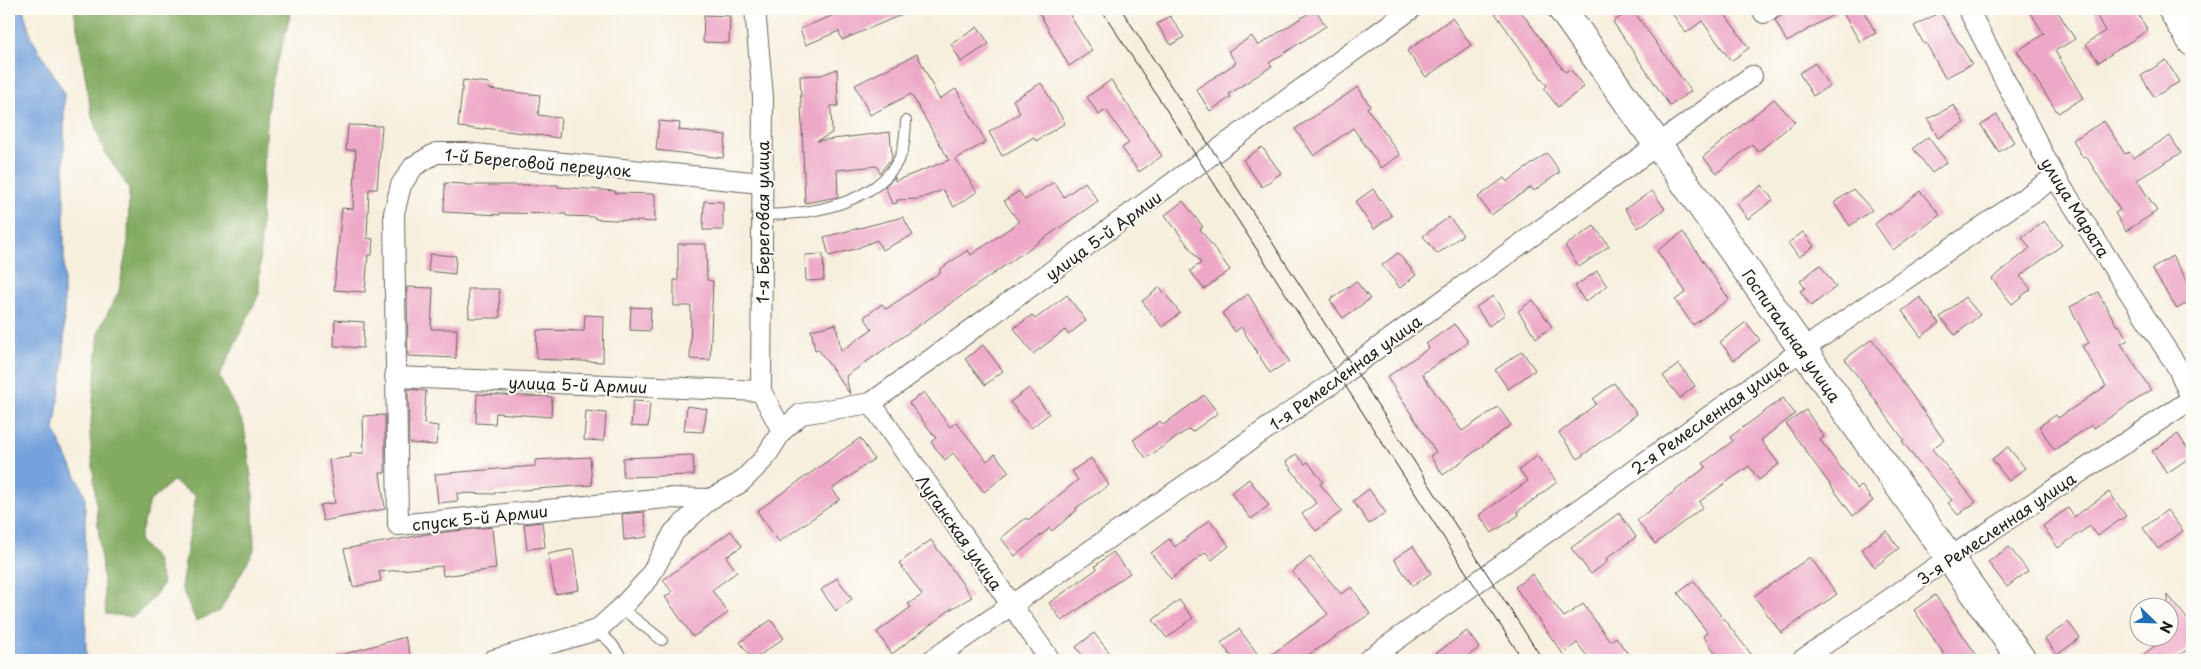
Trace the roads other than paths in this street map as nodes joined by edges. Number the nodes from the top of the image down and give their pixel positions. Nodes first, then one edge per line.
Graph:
1 (756, 9) edge
2 (1411, 9) edge
3 (1562, 9) edge
4 (1968, 9) edge
5 (2172, 9) edge
6 (2192, 42) edge
7 (1752, 76) dead end
8 (906, 122) dead end
9 (1659, 145) junction
10 (2055, 177) junction
11 (761, 183) junction
12 (761, 215) junction
13 (1802, 350) junction
14 (395, 377) junction
15 (761, 391) junction
16 (2192, 400) edge
17 (871, 403) junction
18 (782, 431) junction
19 (710, 499) junction
20 (1949, 558) junction
21 (1010, 605) junction
22 (622, 608) junction
23 (597, 630) junction
24 (662, 640) dead end
25 (493, 660) edge
26 (623, 660) edge
27 (932, 660) edge
28 (1050, 660) edge
29 (1368, 660) edge
30 (1802, 660) edge
31 (2022, 660) edge

1 - 11 street, 1-я Береговая улица
2 - 17 street, улица 5-й Армии
3 - 9 main road, Госпитальная улица
4 - 10 street, улица Марата
5 - 6 main road
7 - 9 street, 1-я Ремесленная улица
8 - 12 lane
9 - 13 main road, Госпитальная улица
9 - 21 street, 1-я Ремесленная улица
10 - 13 street, 2-я Ремесленная улица
10 - 16 street, улица Марата
11 - 12 street, 1-я Береговая улица
11 - 14 street, 1-й Береговой переулок
12 - 15 street, 1-я Береговая улица
13 - 20 main road, Госпитальная улица
13 - 29 street, 2-я Ремесленная улица
14 - 15 street, улица 5-й Армии
14 - 19 street, спуск 5-й Армии
15 - 18 street, 1-я Береговая улица
16 - 20 street, 3-я Ремесленная улица
17 - 18 street, улица 5-й Армии
17 - 21 street, Луганская улица
18 - 19 street, улица 5-й Армии
19 - 22 street
20 - 30 street, 3-я Ремесленная улица
20 - 31 main road, Госпитальная улица
21 - 27 street, 1-я Ремесленная улица
21 - 28 street, Луганская улица
22 - 23 street
22 - 24 lane
23 - 25 street
23 - 26 lane

